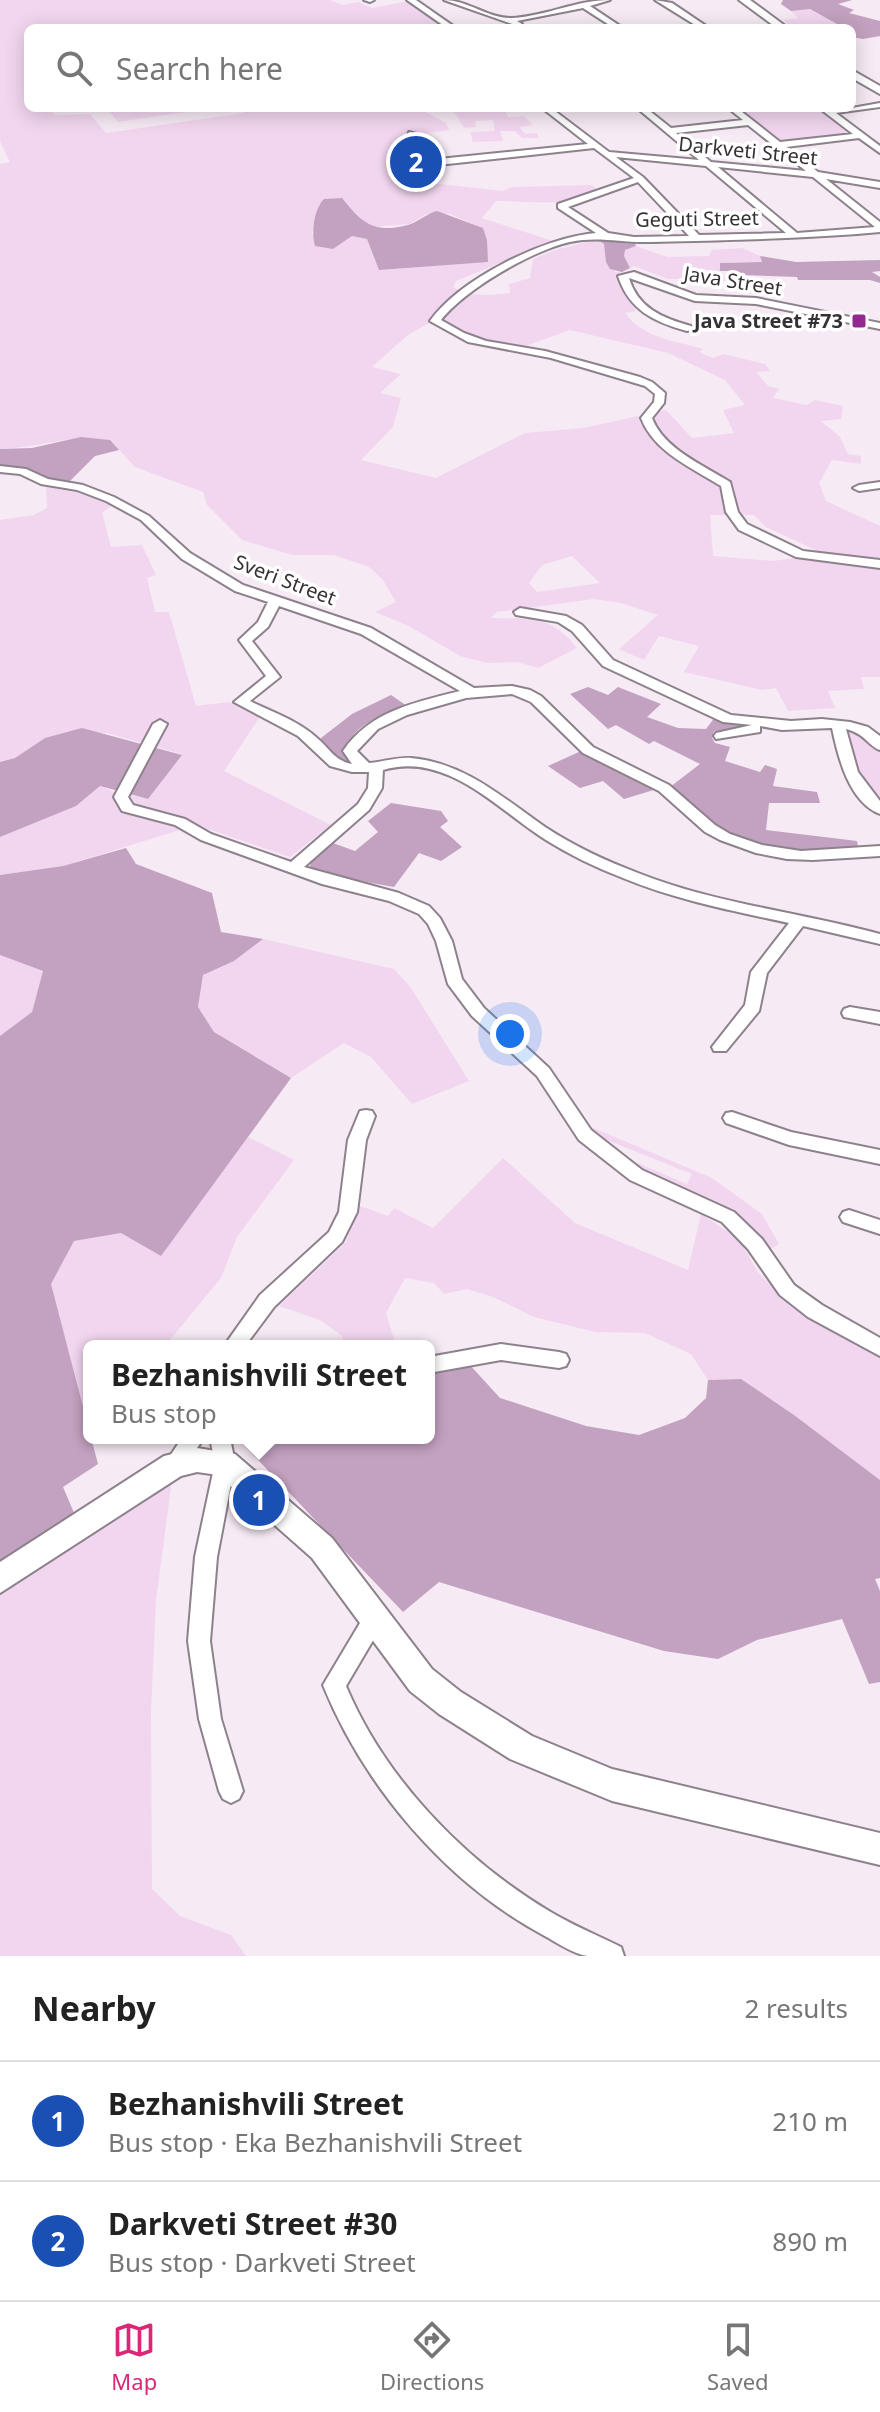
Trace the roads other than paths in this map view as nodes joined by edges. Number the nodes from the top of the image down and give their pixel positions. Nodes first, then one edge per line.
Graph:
1 (411, 0) edge
2 (448, 0) edge
3 (573, 0) edge
4 (606, 0) edge
5 (659, 0) edge
6 (744, 0) edge
7 (584, 5) junction
8 (510, 20) junction
9 (446, 24) edge
10 (518, 24) edge
11 (613, 24) edge
12 (699, 24) edge
13 (777, 24) edge
14 (856, 76) edge
15 (880, 91) edge
16 (880, 105) edge
17 (856, 107) edge
18 (551, 112) edge
19 (646, 112) edge
20 (737, 112) edge
21 (829, 112) edge
22 (750, 122) junction
23 (669, 131) junction
24 (412, 134) dead end
25 (859, 136) junction
26 (780, 145) junction
27 (593, 146) junction
28 (880, 150) edge
29 (611, 154) junction
30 (708, 165) junction
31 (818, 175) junction
32 (640, 179) junction
33 (880, 185) edge
34 (880, 228) edge
35 (605, 235) junction
36 (795, 236) junction
37 (697, 239) junction
38 (880, 326) edge
39 (687, 328) dead end
40 (0, 469) edge
41 (880, 485) edge
42 (859, 488) dead end
43 (880, 564) edge
44 (275, 601) junction
45 (520, 612) dead end
46 (473, 693) junction
47 (160, 724) dead end
48 (790, 725) junction
49 (839, 726) junction
50 (721, 736) dead end
51 (880, 746) edge
52 (370, 768) junction
53 (880, 809) edge
54 (880, 851) edge
55 (296, 866) junction
56 (800, 919) junction
57 (880, 939) edge
58 (850, 1013) dead end
59 (880, 1018) edge
60 (720, 1047) dead end
61 (366, 1116) dead end
62 (732, 1118) dead end
63 (880, 1157) edge
64 (849, 1217) dead end
65 (880, 1227) edge
66 (238, 1340) edge
67 (880, 1348) edge
68 (559, 1360) dead end
69 (435, 1364) edge
70 (190, 1444) edge
71 (222, 1450) edge
72 (174, 1465) junction
73 (0, 1579) edge
74 (374, 1620) junction
75 (231, 1791) dead end
76 (880, 1849) edge
77 (612, 1956) edge

1 - 9 street
2 - 8 street
3 - 7 street
4 - 7 street
5 - 12 street
6 - 13 street
7 - 8 street
7 - 11 street
8 - 10 street
14 - 15 street
16 - 17 street
18 - 27 street
19 - 23 street
20 - 22 street
21 - 25 street
22 - 23 street
22 - 26 street
23 - 30 street
24 - 27 street
25 - 26 street
25 - 28 street
26 - 31 street
27 - 29 street
29 - 30 street, Darkveti Street
29 - 32 street
30 - 31 street, Darkveti Street
30 - 36 street
31 - 33 street, Darkveti Street
31 - 34 street
32 - 35 street, Geguti Street
32 - 37 street
34 - 36 street, Geguti Street
35 - 37 street, Geguti Street
35 - 43 street
36 - 37 street, Geguti Street
38 - 39 street, Java Street
40 - 44 street, Sveri Street
41 - 42 street
44 - 46 street, Sveri Street
44 - 52 street
45 - 48 street
46 - 52 street
46 - 54 street
47 - 55 street
48 - 49 street
48 - 50 street
49 - 51 street
49 - 53 street
52 - 55 street
52 - 56 street
55 - 67 street
56 - 57 street
56 - 60 street
58 - 59 street
61 - 66 street
62 - 63 street
64 - 65 street
68 - 69 street
70 - 72 street
71 - 72 street
71 - 74 street
71 - 75 street
72 - 73 street
74 - 76 street
74 - 77 street

